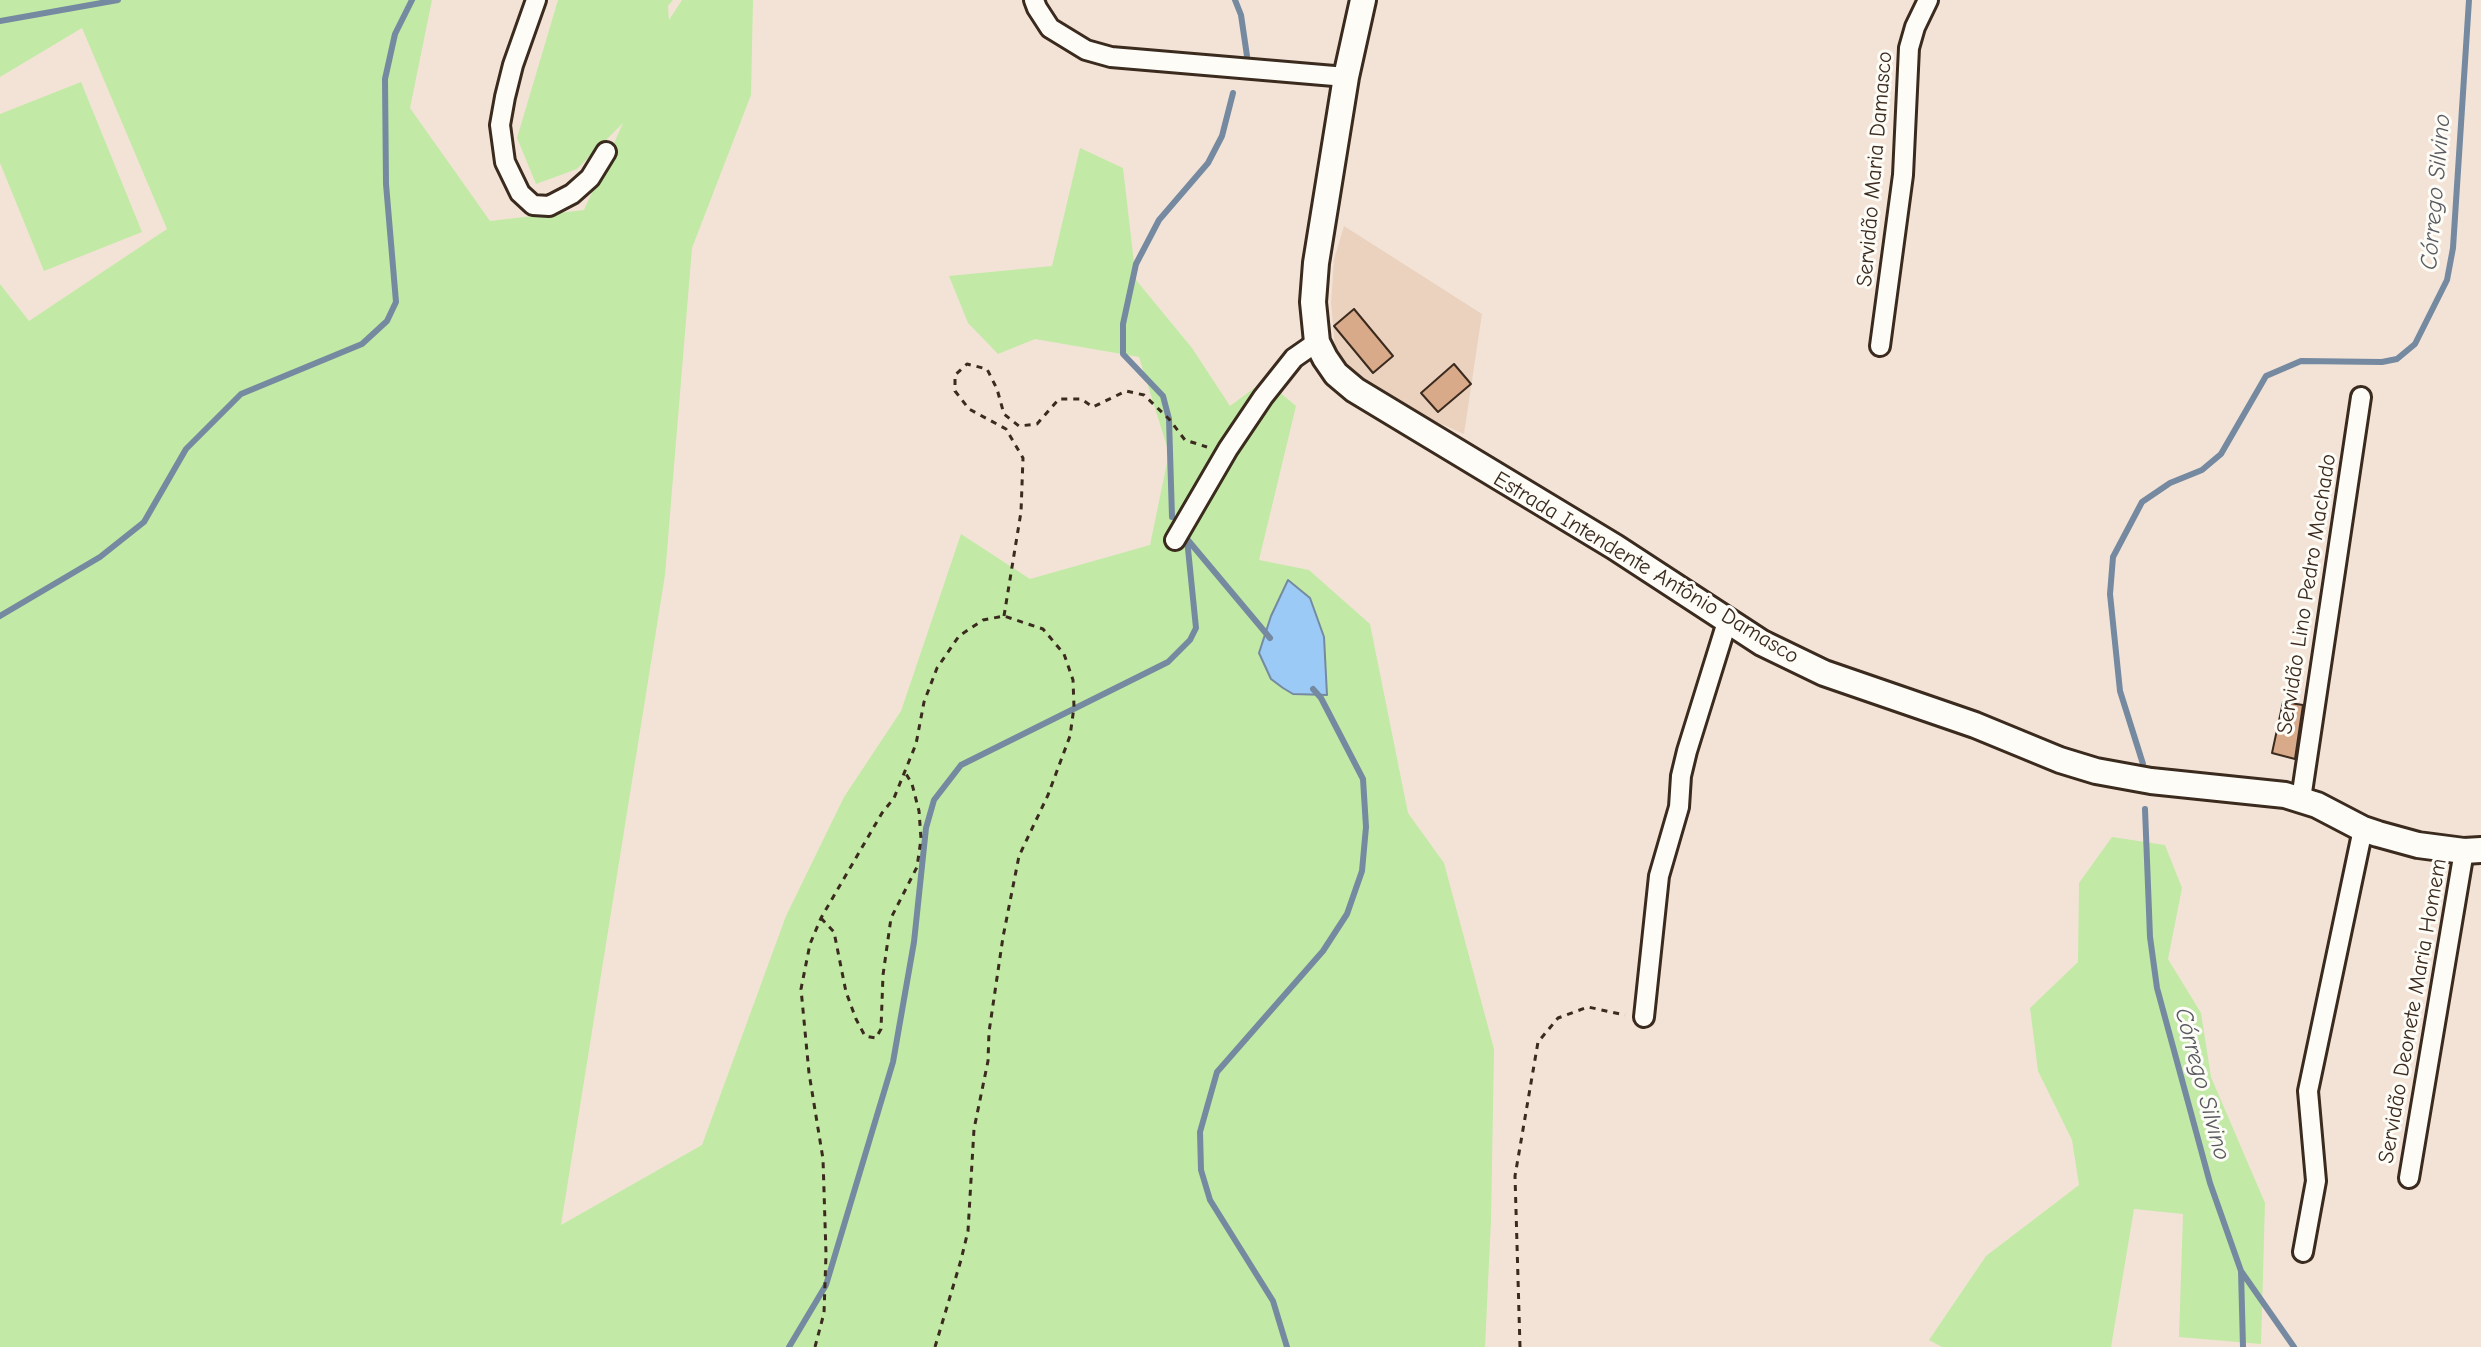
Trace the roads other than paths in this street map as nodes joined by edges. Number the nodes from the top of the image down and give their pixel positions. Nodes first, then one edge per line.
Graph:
1 (536, 0) edge
2 (1034, 0) edge
3 (1363, 0) edge
4 (1928, 0) edge
5 (1346, 77) junction
6 (606, 152) dead end
7 (1317, 342) junction
8 (1880, 346) dead end
9 (2361, 397) dead end
10 (1175, 540) dead end
11 (1727, 622) junction
12 (2301, 799) junction
13 (2363, 829) junction
14 (2472, 851) edge
15 (1644, 1017) road end
16 (2409, 1178) dead end
17 (2303, 1252) dead end

1 - 6 street
2 - 5 street
3 - 5 main road, Estrada Intendente Antônio Damasco
4 - 8 street, Servidão Maria Damasco
5 - 7 main road, Estrada Intendente Antônio Damasco
7 - 10 street
7 - 11 main road, Estrada Intendente Antônio Damasco
9 - 12 street, Servidão Lino Pedro Machado
11 - 12 main road, Estrada Intendente Antônio Damasco
11 - 15 street
12 - 13 main road, Estrada Intendente Antônio Damasco
13 - 14 main road, Estrada Intendente Antônio Damasco
13 - 17 street
14 - 16 street, Servidão Deonete Maria Homem

